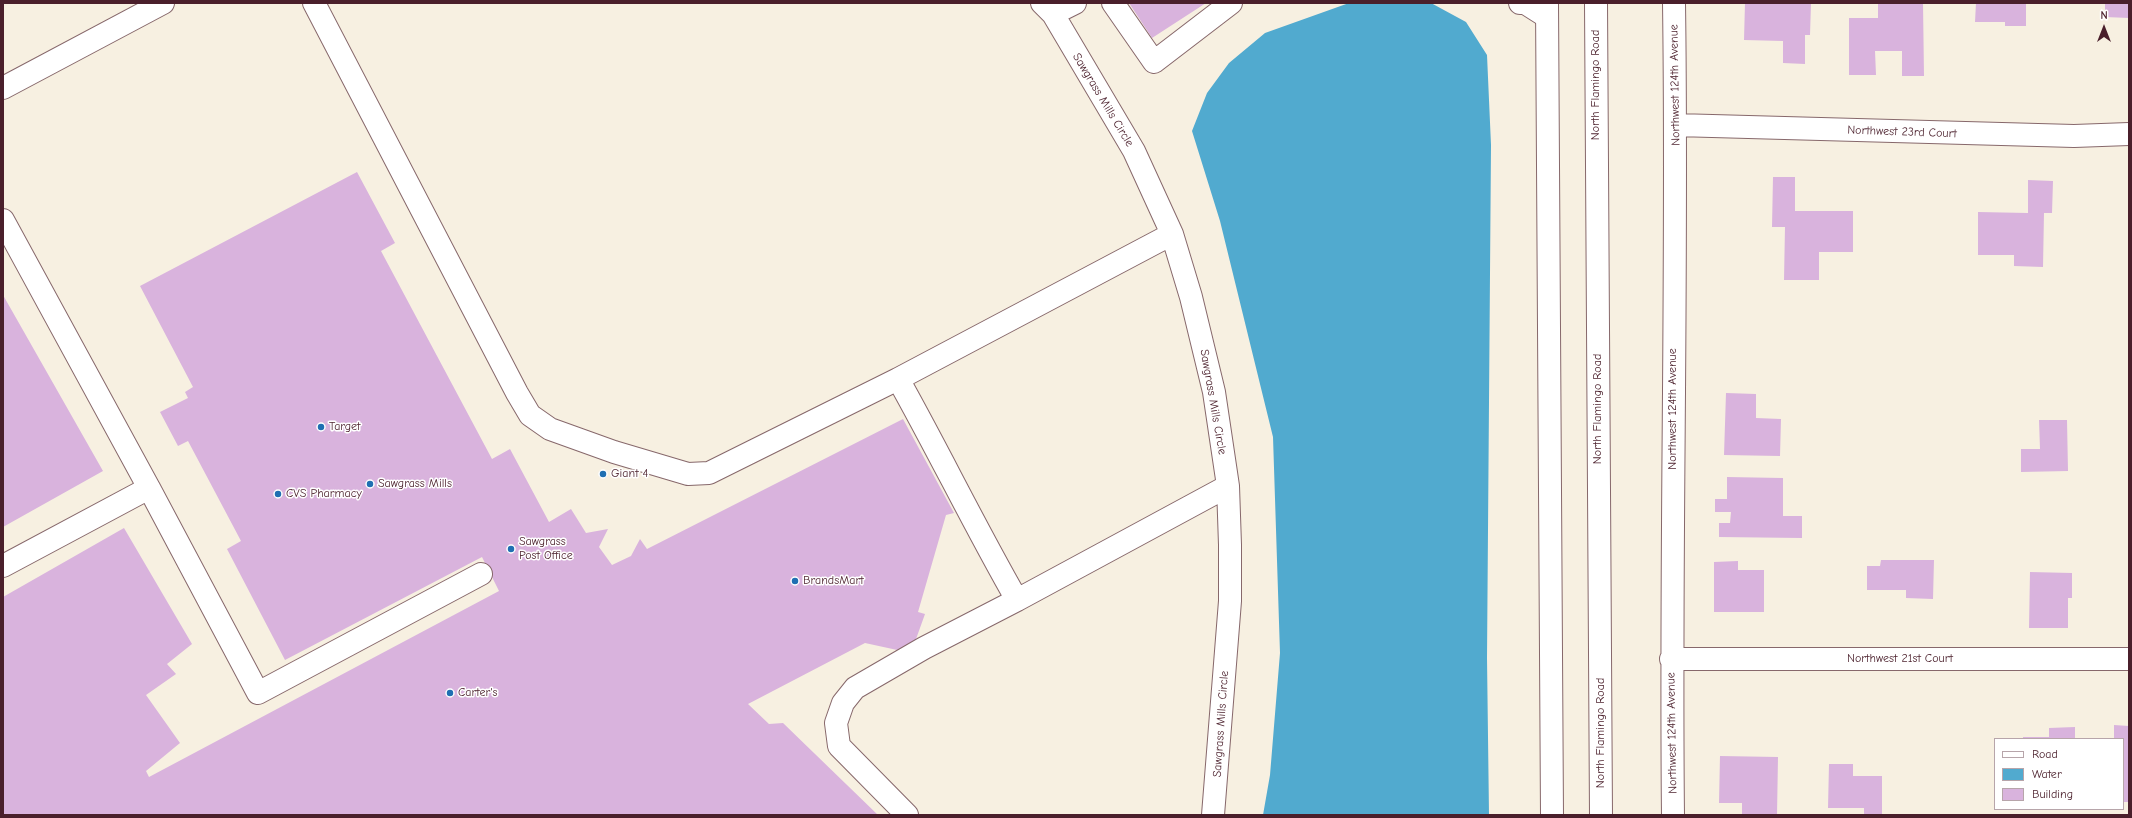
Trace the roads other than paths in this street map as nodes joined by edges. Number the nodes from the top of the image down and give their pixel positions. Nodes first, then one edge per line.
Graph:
1 (163, 3) edge
2 (314, 3) edge
3 (1075, 3) edge
4 (1113, 3) edge
5 (1231, 3) edge
6 (1520, 3) edge
7 (1596, 3) edge
8 (1674, 3) edge
9 (1048, 9) edge
10 (1547, 10) edge
11 (3, 88) edge
12 (1676, 125) junction
13 (2129, 134) edge
14 (3, 220) edge
15 (1172, 234) junction
16 (898, 379) junction
17 (1228, 486) junction
18 (149, 488) junction
19 (3, 566) edge
20 (481, 574) dead end
21 (1017, 600) junction
22 (1671, 659) junction
23 (2129, 659) edge
24 (908, 815) edge
25 (1214, 815) edge
26 (1552, 815) edge
27 (1601, 815) edge
28 (1673, 815) edge

1 - 11 main road
2 - 16 main road
3 - 9 main road
4 - 5 main road
6 - 10 main road
7 - 27 main road, North Flamingo Road
8 - 12 main road, Northwest 124th Avenue
9 - 15 main road, Sawgrass Mills Circle
10 - 26 main road
12 - 13 main road, Northwest 23rd Court
12 - 22 main road, Northwest 124th Avenue
14 - 18 main road
15 - 16 main road
15 - 17 main road, Sawgrass Mills Circle
16 - 21 main road
17 - 21 main road
17 - 25 main road, Sawgrass Mills Circle
18 - 19 main road
18 - 20 main road
21 - 24 main road
22 - 23 main road, Northwest 21st Court
22 - 28 main road, Northwest 124th Avenue

